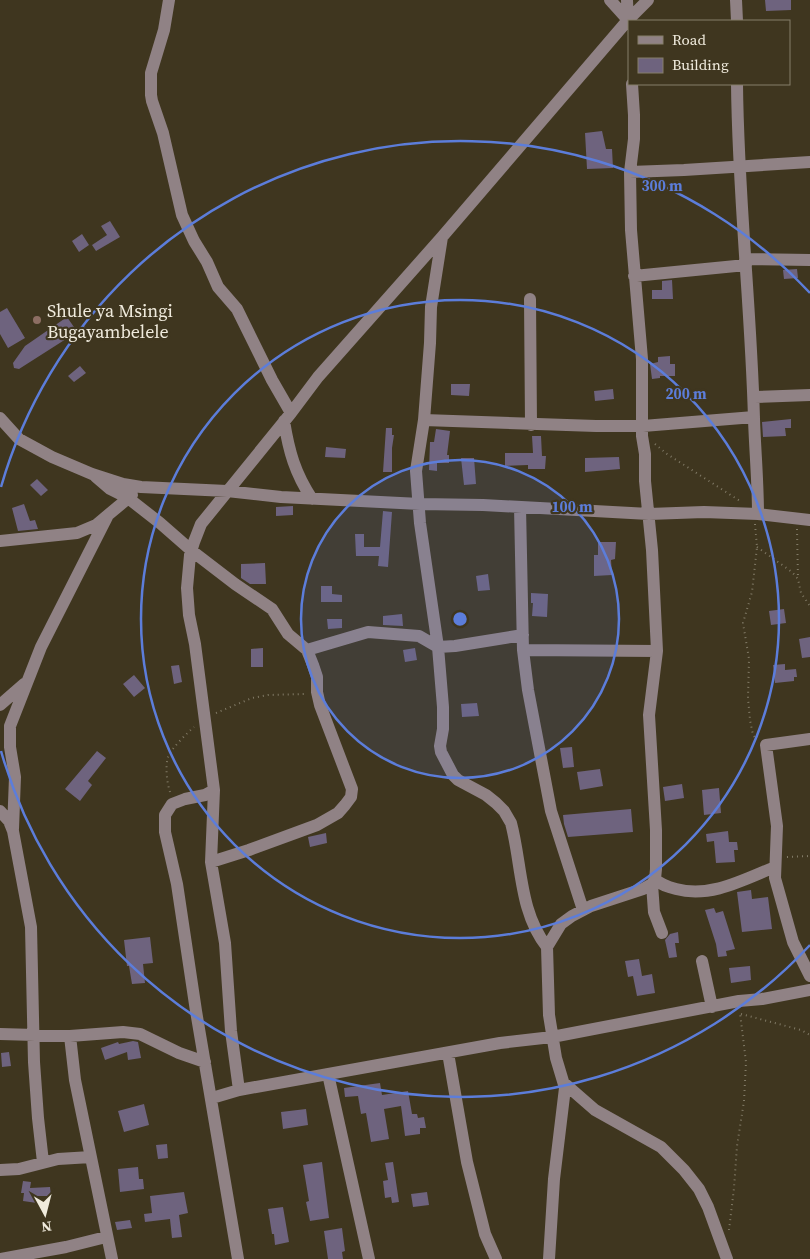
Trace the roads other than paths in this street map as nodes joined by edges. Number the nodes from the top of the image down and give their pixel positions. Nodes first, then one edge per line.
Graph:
1 (169, 0) edge
2 (610, 0) edge
3 (627, 0) edge
4 (648, 0) edge
5 (736, 0) edge
6 (632, 20) edge
7 (737, 20) edge
8 (628, 25) edge
9 (632, 85) edge
10 (737, 85) edge
11 (810, 162) edge
12 (739, 166) junction
13 (630, 172) junction
14 (442, 237) junction
15 (810, 260) edge
16 (746, 262) junction
17 (634, 276) junction
18 (530, 299) dead end
19 (810, 395) edge
20 (754, 397) junction
21 (288, 417) junction
22 (754, 417) junction
23 (0, 418) edge
24 (424, 420) junction
25 (531, 424) junction
26 (643, 431) junction
27 (92, 474) junction
28 (141, 487) junction
29 (227, 491) junction
30 (128, 498) junction
31 (312, 499) junction
32 (420, 504) junction
33 (520, 507) junction
34 (649, 514) junction
35 (758, 514) junction
36 (107, 517) junction
37 (804, 520) edge
38 (0, 541) edge
39 (192, 551) junction
40 (523, 634) junction
41 (438, 647) junction
42 (307, 650) junction
43 (524, 650) junction
44 (657, 651) junction
45 (27, 680) junction
46 (0, 705) edge
47 (810, 739) edge
48 (214, 790) junction
49 (0, 811) edge
50 (13, 831) junction
51 (211, 862) junction
52 (775, 862) junction
53 (653, 882) junction
54 (583, 910) junction
55 (662, 934) dead end
56 (547, 947) junction
57 (702, 961) dead end
58 (810, 976) edge
59 (810, 990) edge
60 (712, 1007) junction
61 (0, 1034) edge
62 (35, 1035) junction
63 (70, 1036) junction
64 (552, 1037) junction
65 (448, 1053) junction
66 (205, 1062) junction
67 (328, 1074) junction
68 (564, 1083) junction
69 (239, 1090) junction
70 (212, 1098) junction
71 (91, 1157) junction
72 (43, 1162) junction
73 (0, 1170) edge
74 (106, 1237) junction
75 (0, 1259) edge
76 (112, 1259) edge
77 (238, 1259) edge
78 (369, 1259) edge
79 (496, 1259) edge
80 (549, 1259) edge
81 (728, 1259) edge

1 - 21 street
2 - 8 street
3 - 8 street
4 - 6 street
5 - 7 street
8 - 14 street
9 - 13 street
10 - 12 street
11 - 12 street
12 - 13 street
12 - 16 street
13 - 17 street
14 - 21 street
14 - 24 street
15 - 16 street
16 - 17 street
16 - 20 street
17 - 26 street
18 - 25 street
19 - 20 street
20 - 22 street
21 - 29 street
21 - 31 street
22 - 26 street
22 - 35 street
23 - 27 street
24 - 25 street
24 - 32 street
25 - 26 street
26 - 34 street
27 - 28 street
27 - 30 street
28 - 29 street
28 - 30 street
29 - 31 street
29 - 39 street
30 - 36 street
30 - 39 street
31 - 32 street
32 - 33 street
32 - 41 street
33 - 34 street
33 - 40 street
34 - 35 street
34 - 44 street
35 - 37 street
36 - 38 street
36 - 45 street
39 - 42 street
39 - 48 street
40 - 41 street
40 - 43 street
41 - 42 street
41 - 56 street
42 - 51 street
43 - 44 street
43 - 54 street
44 - 53 street
45 - 46 street
45 - 50 street
47 - 52 street
48 - 51 street
48 - 66 street
49 - 50 street
50 - 62 street
51 - 69 street
52 - 53 street
52 - 58 street
53 - 54 street
53 - 55 street
54 - 56 street
56 - 64 street
57 - 60 street
59 - 60 street
60 - 64 street
61 - 62 street
62 - 63 street
62 - 72 street
63 - 66 street
63 - 71 street
64 - 65 street
64 - 68 street
65 - 67 street
65 - 79 street
66 - 70 street
67 - 69 street
67 - 78 street
68 - 80 street
68 - 81 street
69 - 70 street
70 - 77 street
71 - 72 street
71 - 74 street
72 - 73 street
74 - 75 street
74 - 76 street

